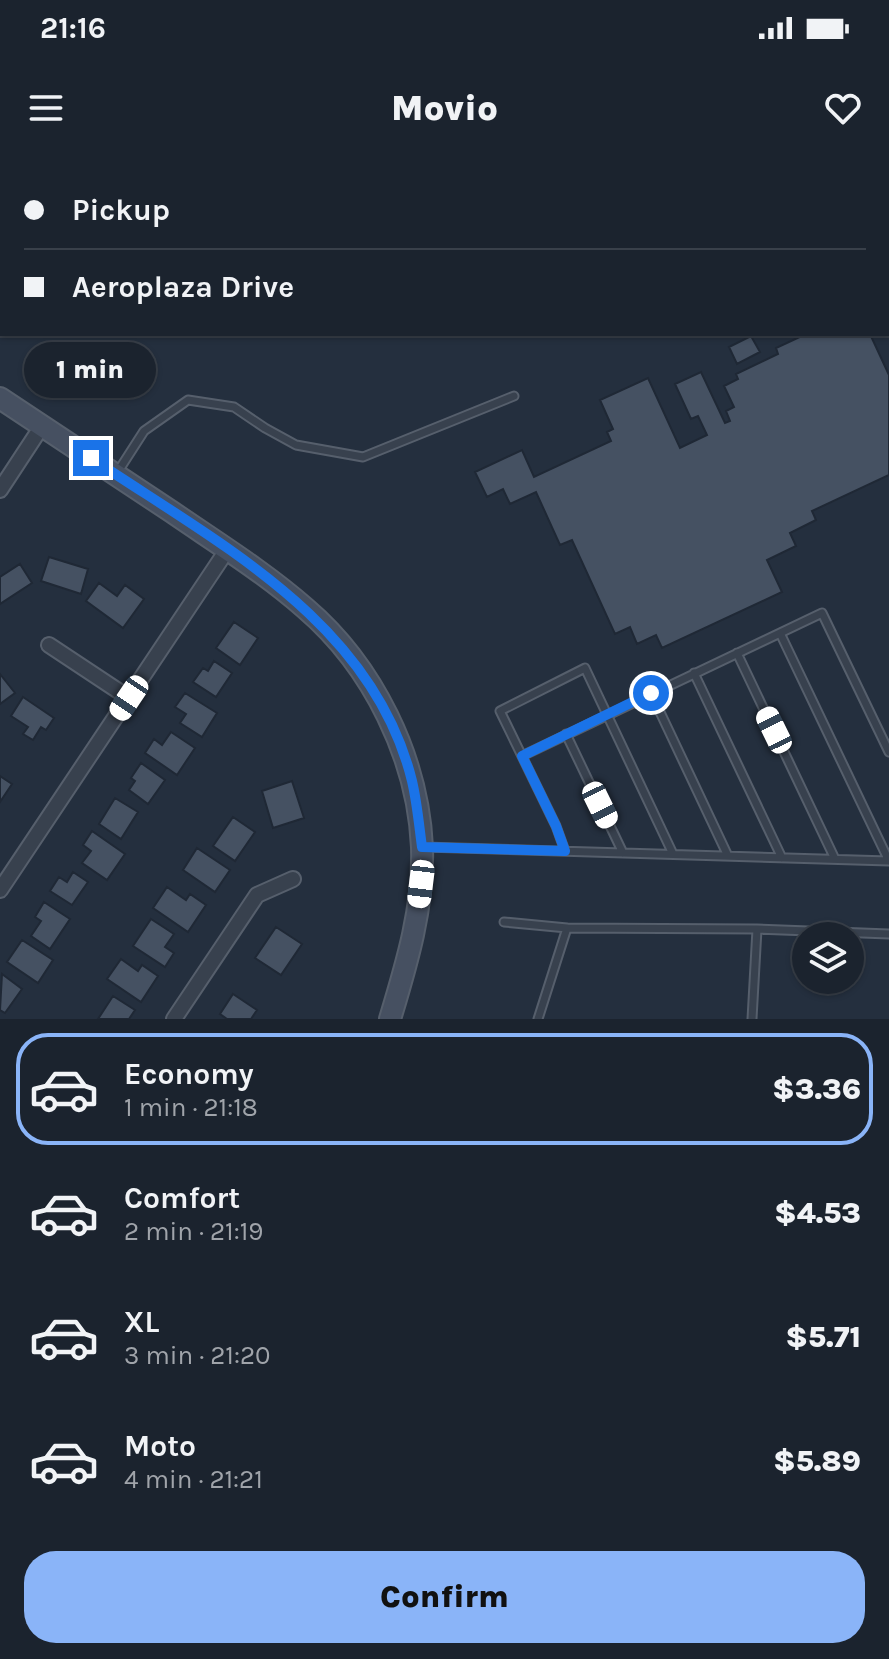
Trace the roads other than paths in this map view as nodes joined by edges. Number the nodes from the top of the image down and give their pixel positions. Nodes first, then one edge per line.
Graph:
1 (514, 396) dead end
2 (0, 398) edge
3 (42, 426) junction
4 (115, 475) junction
5 (0, 490) edge
6 (227, 550) junction
7 (780, 633) junction
8 (49, 645) dead end
9 (737, 653) junction
10 (694, 673) junction
11 (651, 693) junction
12 (129, 698) junction
13 (607, 714) junction
14 (566, 734) junction
15 (889, 752) edge
16 (522, 756) junction
17 (422, 847) junction
18 (565, 851) junction
19 (623, 853) junction
20 (673, 854) junction
21 (728, 856) junction
22 (782, 858) junction
23 (835, 859) junction
24 (889, 861) edge
25 (293, 879) dead end
26 (0, 889) edge
27 (504, 922) dead end
28 (567, 928) junction
29 (757, 929) junction
30 (889, 934) edge
31 (174, 1019) edge
32 (390, 1019) edge
33 (538, 1019) edge
34 (752, 1019) edge

1 - 4 lane
2 - 3 street
3 - 4 street
3 - 5 street
4 - 6 street
6 - 12 street
6 - 17 street
7 - 9 lane
7 - 15 lane
7 - 24 lane
8 - 12 street
9 - 10 lane
9 - 23 lane
10 - 11 lane
10 - 22 lane
11 - 13 lane
11 - 21 lane
12 - 26 street
13 - 14 lane
13 - 16 lane
13 - 20 lane
14 - 16 lane
14 - 19 lane
16 - 18 lane
17 - 18 lane
17 - 32 street
18 - 19 lane
19 - 20 lane
20 - 21 lane
21 - 22 lane
22 - 23 lane
23 - 24 lane
25 - 31 street
27 - 28 lane
28 - 29 lane
28 - 33 lane
29 - 30 lane
29 - 34 lane

